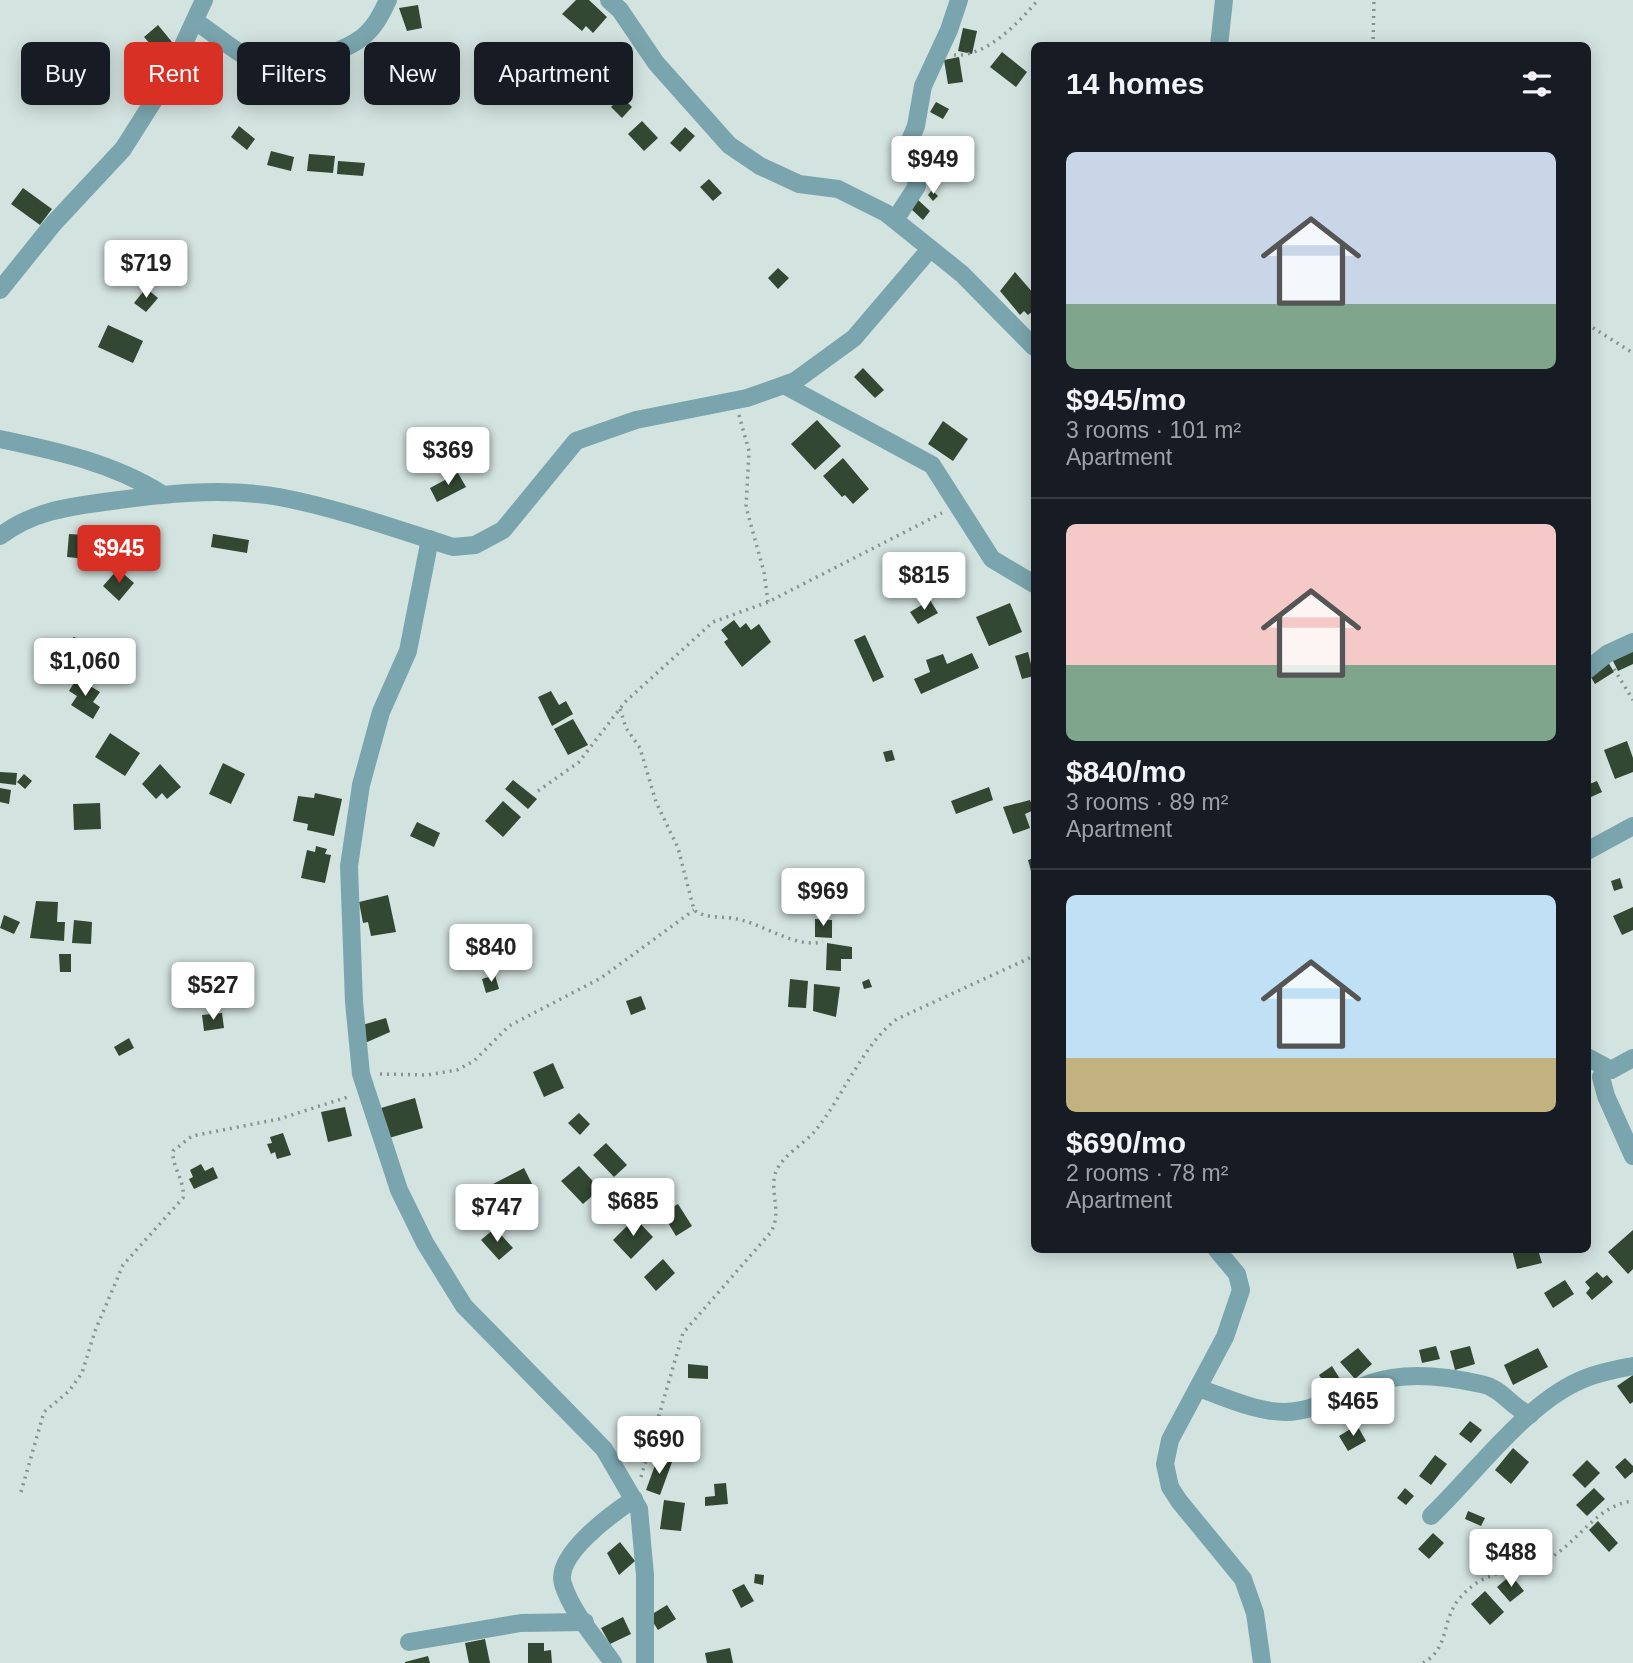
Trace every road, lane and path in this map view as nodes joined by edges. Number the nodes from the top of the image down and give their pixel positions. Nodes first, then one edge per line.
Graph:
1 (204, 0) edge
2 (388, 0) edge
3 (610, 0) edge
4 (959, 0) edge
5 (1038, 0) edge
6 (1224, 0) edge
7 (1374, 0) edge
8 (195, 21) junction
9 (1219, 42) edge
10 (1372, 42) edge
11 (938, 54) junction
12 (895, 220) junction
13 (930, 249) junction
14 (0, 290) edge
15 (1591, 327) edge
16 (1031, 344) edge
17 (1633, 353) edge
18 (786, 386) junction
19 (734, 400) junction
20 (0, 439) edge
21 (162, 494) junction
22 (956, 505) junction
23 (0, 536) edge
24 (430, 539) junction
25 (1031, 582) edge
26 (768, 602) junction
27 (1633, 642) edge
28 (1607, 654) junction
29 (1591, 667) edge
30 (1633, 699) edge
31 (620, 709) junction
32 (538, 791) dead end
33 (1633, 825) edge
34 (1591, 849) edge
35 (694, 910) junction
36 (823, 942) dead end
37 (1031, 957) edge
38 (1633, 1058) edge
39 (1600, 1078) edge
40 (364, 1083) junction
41 (1633, 1156) edge
42 (1220, 1253) edge
43 (1633, 1366) edge
44 (1198, 1388) junction
45 (1530, 1415) junction
46 (21, 1492) dead end
47 (634, 1499) junction
48 (1633, 1501) edge
49 (1431, 1516) dead end
50 (585, 1622) junction
51 (409, 1642) dead end
52 (613, 1663) edge
53 (645, 1663) edge
54 (1262, 1663) edge
55 (1423, 1663) edge

1 - 8 street
2 - 8 street
3 - 12 street
4 - 11 street
5 - 11 path
6 - 9 street
7 - 10 path
8 - 14 street
11 - 12 street
12 - 13 street
13 - 16 street
13 - 18 street
15 - 17 path
18 - 19 street
18 - 22 street
19 - 24 street
19 - 26 path
20 - 21 street
21 - 23 street
21 - 24 street
22 - 25 street
22 - 26 path
24 - 40 street
26 - 31 path
27 - 28 street
28 - 29 street
28 - 30 path
31 - 32 path
31 - 35 path
33 - 34 street
35 - 36 path
35 - 40 path
37 - 47 path
38 - 39 street
39 - 41 street
40 - 46 path
40 - 47 street
42 - 44 street
43 - 45 street
44 - 45 street
44 - 54 street
45 - 49 street
47 - 50 street
47 - 53 street
48 - 55 path
50 - 51 street
50 - 52 street

